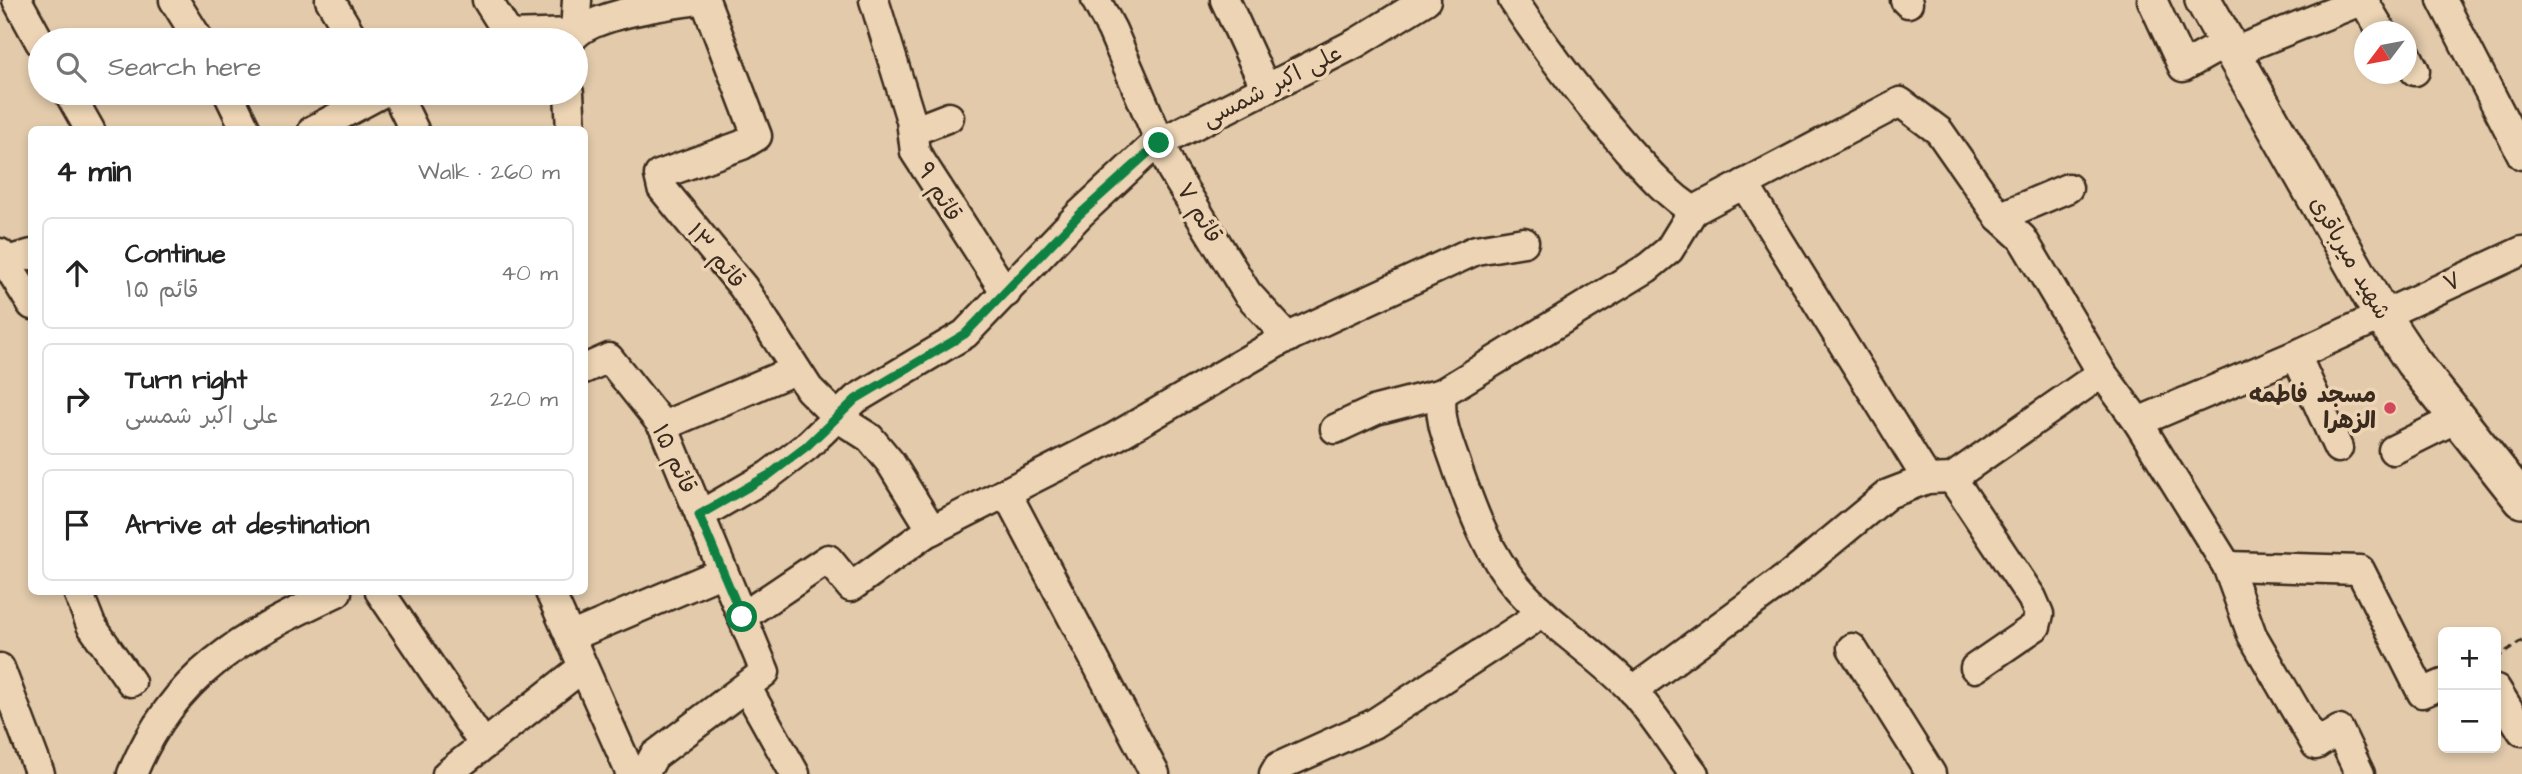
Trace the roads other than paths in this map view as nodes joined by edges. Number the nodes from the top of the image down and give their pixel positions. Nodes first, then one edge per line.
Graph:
1 (17, 0) edge
2 (174, 0) edge
3 (330, 0) edge
4 (487, 0) edge
5 (577, 0) edge
6 (698, 0) edge
7 (705, 0) edge
8 (874, 0) edge
9 (1096, 0) edge
10 (1225, 0) edge
11 (1426, 0) edge
12 (1513, 0) edge
13 (2152, 0) edge
14 (2203, 0) edge
15 (2363, 0) edge
16 (2442, 0) edge
17 (2375, 21) edge
18 (33, 28) edge
19 (192, 28) edge
20 (347, 28) edge
21 (499, 28) edge
22 (574, 28) edge
23 (588, 29) edge
24 (2229, 48) junction
25 (1266, 89) junction
26 (76, 105) edge
27 (234, 105) edge
28 (360, 105) edge
29 (402, 105) edge
30 (570, 105) edge
31 (949, 117) dead end
32 (88, 126) edge
33 (244, 126) edge
34 (320, 126) edge
35 (412, 126) edge
36 (571, 126) edge
37 (913, 131) junction
38 (1159, 143) junction
39 (2522, 155) edge
40 (1744, 184) junction
41 (2068, 188) dead end
42 (1693, 211) junction
43 (1999, 217) junction
44 (1524, 242) dead end
45 (2522, 251) edge
46 (9, 257) edge
47 (1006, 293) junction
48 (28, 297) edge
49 (2381, 314) junction
50 (1288, 338) junction
51 (2295, 355) junction
52 (588, 367) edge
53 (795, 370) junction
54 (2102, 373) junction
55 (1443, 393) junction
56 (837, 417) junction
57 (2457, 418) junction
58 (2138, 422) junction
59 (663, 426) junction
60 (1335, 429) dead end
61 (2337, 448) dead end
62 (2393, 450) dead end
63 (1940, 479) junction
64 (1006, 492) junction
65 (2522, 500) edge
66 (699, 515) junction
67 (932, 530) junction
68 (2227, 566) junction
69 (723, 572) junction
70 (79, 595) edge
71 (331, 595) edge
72 (382, 595) edge
73 (551, 595) edge
74 (1539, 609) junction
75 (742, 617) junction
76 (570, 637) junction
77 (1852, 648) dead end
78 (583, 667) junction
79 (0, 668) edge
80 (1975, 668) dead end
81 (756, 680) junction
82 (131, 682) dead end
83 (2438, 686) edge
84 (2497, 690) edge
85 (1632, 691) junction
86 (2522, 731) edge
87 (484, 745) junction
88 (40, 774) edge
89 (132, 774) edge
90 (447, 774) edge
91 (631, 774) edge
92 (644, 774) edge
93 (795, 774) edge
94 (1155, 774) edge
95 (1274, 774) edge
96 (1694, 774) edge
97 (1931, 774) edge
98 (2360, 774) edge

1 - 18 street
2 - 19 street
3 - 20 street
4 - 21 street
5 - 22 street
6 - 23 street
7 - 53 street, قائم ۱۳
8 - 37 street, قائم ۹
9 - 38 street, قائم ۷
10 - 25 street
11 - 25 street, علی اکبر شمسی
12 - 42 street
13 - 24 street
14 - 24 main road, شهید میرباقری
15 - 17 street
15 - 24 street
16 - 39 street
24 - 49 main road, شهید میرباقری
25 - 38 street, علی اکبر شمسی
26 - 32 street
27 - 33 street
28 - 34 street
29 - 35 street
30 - 36 street
31 - 37 street
37 - 47 street, قائم ۹
38 - 47 street, علی اکبر شمسی
38 - 50 street, قائم ۷
40 - 42 street
40 - 43 street
40 - 63 street
41 - 43 street
42 - 55 street
43 - 54 street
44 - 50 street
45 - 49 street, ۷
46 - 48 street
47 - 56 street, علی اکبر شمسی
49 - 51 street, ۷
49 - 57 main road, شهید میرباقری
50 - 64 street
51 - 58 street, ۷
51 - 61 street
52 - 59 street, قائم ۱۵
53 - 56 street, قائم ۱۳
53 - 59 street
54 - 58 street
54 - 63 street
55 - 60 street
55 - 74 street
56 - 66 street, علی اکبر شمسی
56 - 67 street, قائم ۱۳
57 - 62 street
57 - 65 main road, شهید میرباقری
58 - 68 street
59 - 66 street, قائم ۱۵
63 - 80 street
63 - 85 street
64 - 67 street
64 - 94 street
66 - 69 street, قائم ۱۵
67 - 75 street
68 - 83 street
68 - 98 street
69 - 75 street, قائم ۱۵
69 - 76 street
70 - 82 street
71 - 89 street
72 - 87 street
73 - 76 street
74 - 85 street
74 - 95 street
75 - 81 street, قائم ۱۵
76 - 78 street
77 - 97 street
78 - 87 street
78 - 91 street
79 - 88 street
81 - 92 street
81 - 93 street, قائم ۱۵
84 - 86 street
85 - 96 street
87 - 90 street

